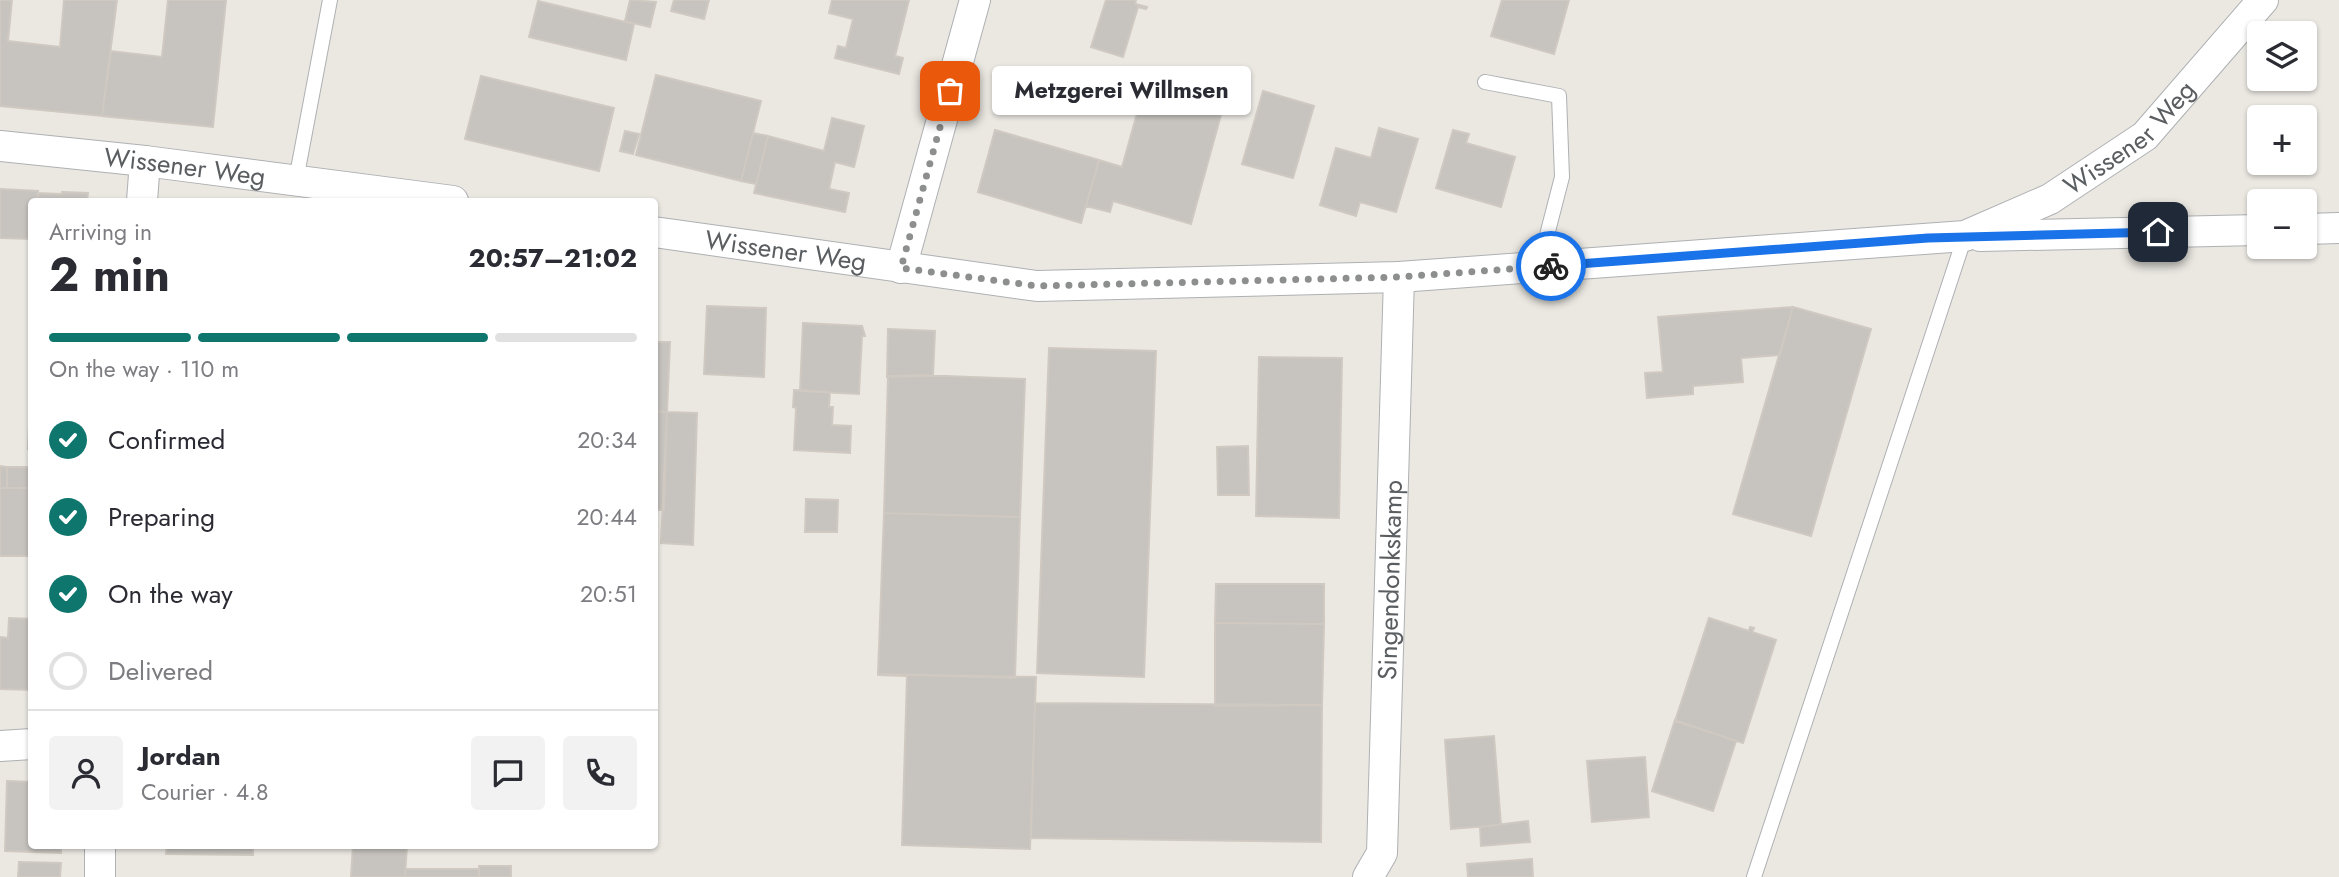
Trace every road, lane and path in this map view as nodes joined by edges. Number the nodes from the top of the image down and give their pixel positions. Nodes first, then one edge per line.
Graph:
1 (330, 0) edge
2 (975, 0) edge
3 (2263, 0) edge
4 (1485, 82) dead end
5 (0, 146) edge
6 (145, 161) junction
7 (296, 180) junction
8 (364, 195) edge
9 (142, 198) edge
10 (408, 198) edge
11 (2339, 228) edge
12 (2317, 229) edge
13 (2247, 230) edge
14 (658, 233) edge
15 (1965, 236) junction
16 (1539, 266) junction
17 (901, 268) junction
18 (1399, 277) junction
19 (28, 744) edge
20 (0, 746) edge
21 (100, 849) edge
22 (100, 877) edge
23 (1368, 877) edge
24 (1754, 877) edge

1 - 7 lane
2 - 17 street
3 - 15 street, Wissener Weg
4 - 16 lane
5 - 6 street, Wissener Weg
6 - 7 street, Wissener Weg
6 - 9 street
7 - 8 street, Wissener Weg
8 - 10 street, Wissener Weg
11 - 12 street
13 - 15 street, Wissener Weg
14 - 17 street, Wissener Weg
15 - 16 street, Wissener Weg
15 - 24 lane
16 - 18 street, Wissener Weg
17 - 18 street, Wissener Weg
18 - 23 street, Singendonkskamp
19 - 20 street
21 - 22 street

